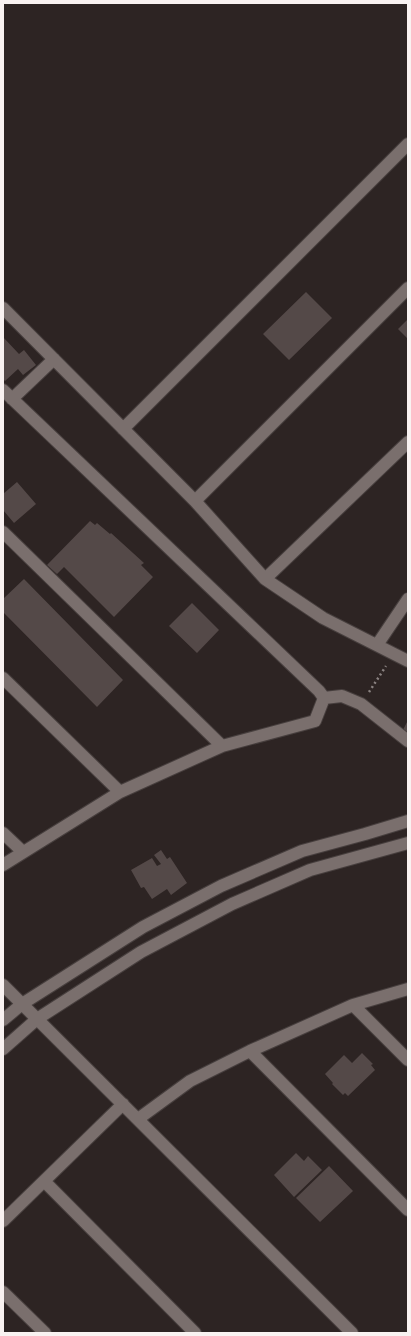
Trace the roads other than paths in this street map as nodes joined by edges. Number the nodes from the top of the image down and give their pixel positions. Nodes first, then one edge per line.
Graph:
1 (408, 144) edge
2 (408, 288) edge
3 (3, 308) edge
4 (54, 359) junction
5 (3, 390) edge
6 (12, 399) junction
7 (123, 429) junction
8 (408, 442) edge
9 (195, 501) junction
10 (3, 532) edge
11 (264, 579) junction
12 (408, 599) edge
13 (377, 645) junction
14 (408, 661) edge
15 (3, 678) edge
16 (324, 698) junction
17 (408, 741) edge
18 (222, 746) junction
19 (120, 792) junction
20 (408, 821) edge
21 (3, 833) edge
22 (408, 843) edge
23 (23, 852) junction
24 (3, 865) edge
25 (3, 985) edge
26 (408, 989) edge
27 (22, 1004) junction
28 (352, 1005) junction
29 (37, 1019) junction
30 (3, 1020) edge
31 (3, 1049) edge
32 (250, 1051) junction
33 (408, 1060) edge
34 (122, 1104) junction
35 (138, 1119) junction
36 (44, 1181) junction
37 (408, 1210) edge
38 (3, 1221) edge
39 (3, 1292) edge
40 (45, 1333) edge
41 (195, 1333) edge
42 (352, 1333) edge

1 - 7 street
2 - 9 street
3 - 4 street
4 - 6 street
4 - 7 street
5 - 6 street
6 - 16 street
7 - 9 street
8 - 11 street
9 - 11 street
10 - 18 street
11 - 13 street
12 - 13 street
13 - 14 street
15 - 19 street
16 - 17 street
16 - 18 street
18 - 19 street
19 - 23 street
20 - 27 street
21 - 23 street
22 - 29 street
23 - 24 street
25 - 27 street
26 - 28 street
27 - 29 street
27 - 30 street
28 - 32 street
28 - 33 street
29 - 31 street
29 - 34 street
32 - 35 street
32 - 37 street
34 - 35 street
34 - 36 street
35 - 42 street
36 - 38 street
36 - 41 street
39 - 40 street

